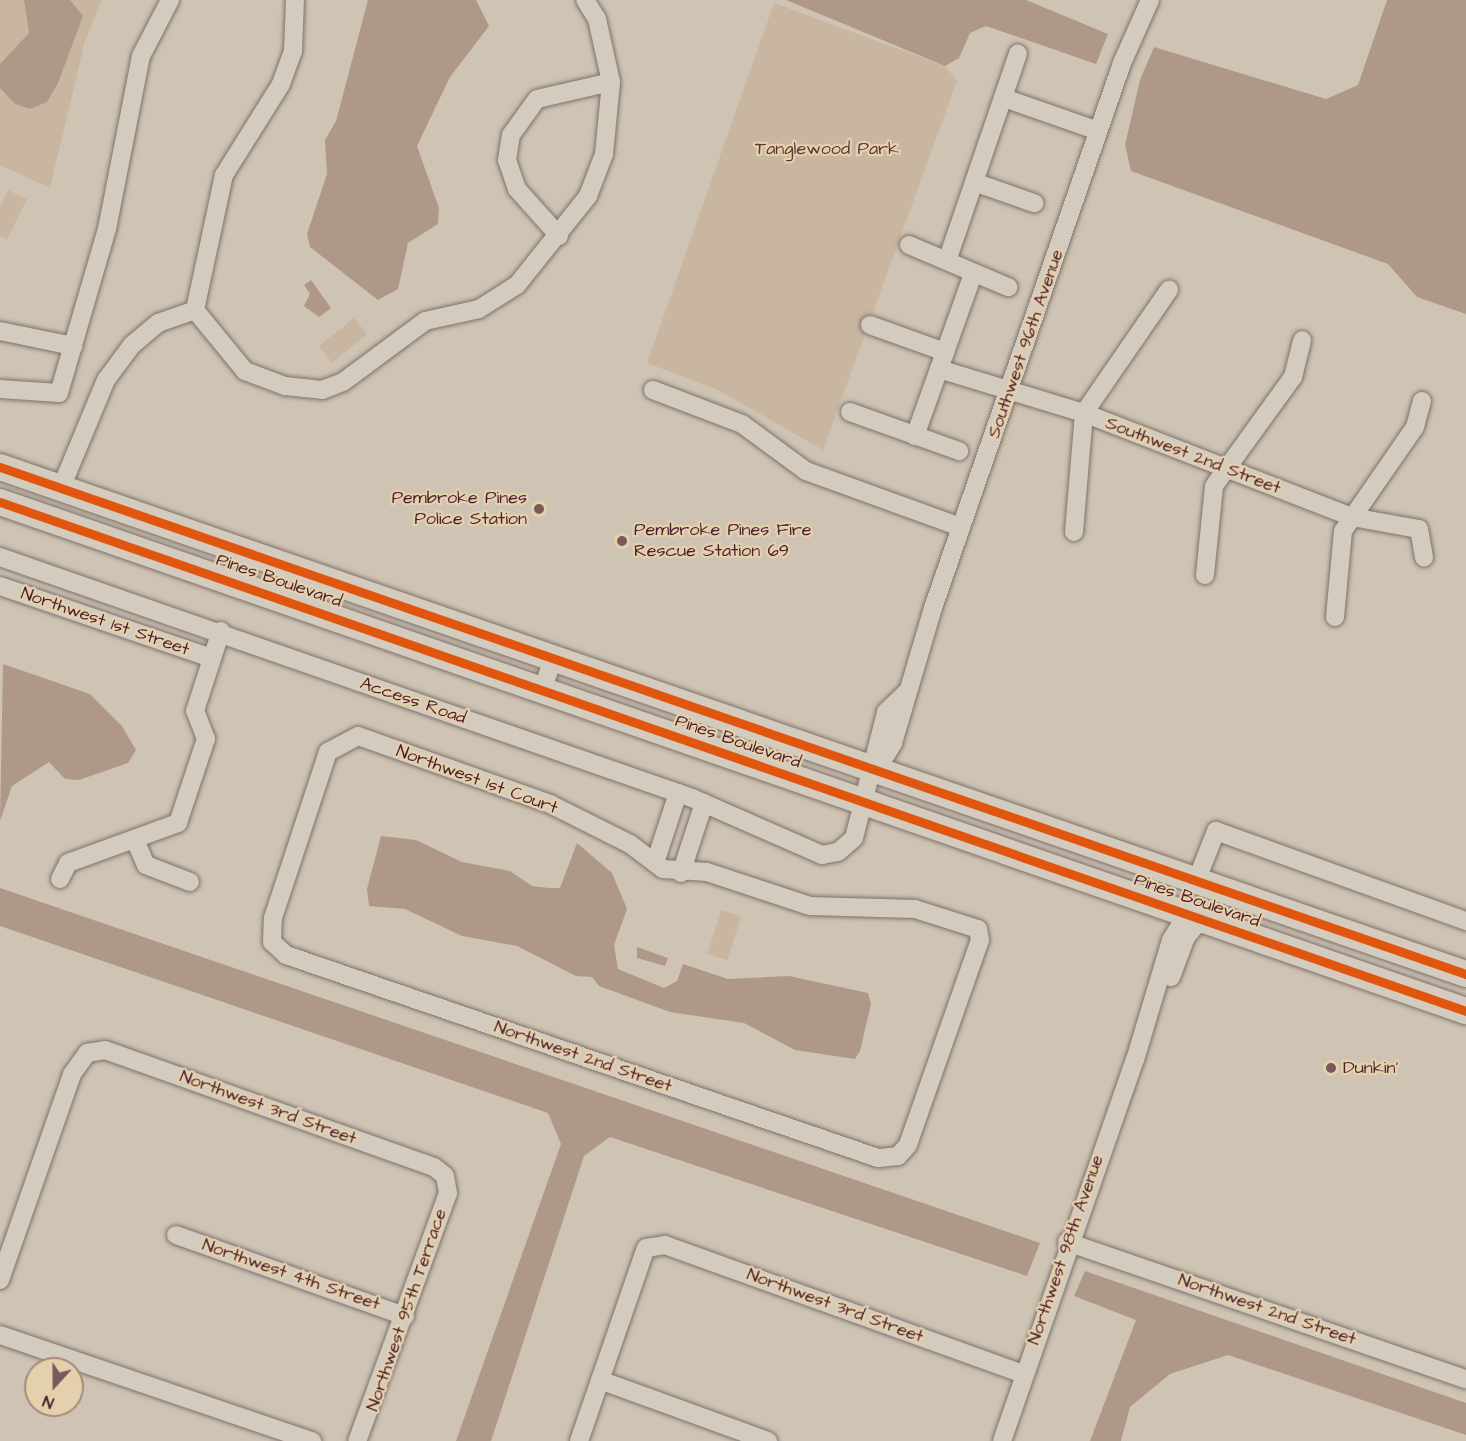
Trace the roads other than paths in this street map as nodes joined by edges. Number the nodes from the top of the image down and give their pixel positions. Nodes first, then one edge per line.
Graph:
1 (170, 0) edge
2 (295, 0) edge
3 (585, 0) edge
4 (1150, 0) edge
5 (1018, 54) dead end
6 (611, 82) junction
7 (1004, 98) junction
8 (1098, 131) junction
9 (974, 182) junction
10 (1034, 203) dead end
11 (559, 236) junction
12 (909, 244) dead end
13 (948, 258) junction
14 (973, 274) junction
15 (1008, 287) dead end
16 (1169, 290) dead end
17 (195, 310) junction
18 (870, 325) dead end
19 (0, 331) edge
20 (1302, 340) dead end
21 (73, 346) junction
22 (942, 361) junction
23 (0, 389) edge
24 (653, 390) dead end
25 (1011, 393) junction
26 (1422, 401) dead end
27 (850, 412) dead end
28 (1084, 413) junction
29 (915, 436) junction
30 (959, 451) dead end
31 (0, 467) edge
32 (1223, 469) junction
33 (61, 488) junction
34 (0, 496) edge
35 (0, 502) edge
36 (1353, 517) junction
37 (961, 527) junction
38 (1074, 532) dead end
39 (0, 557) edge
40 (1424, 558) dead end
41 (1205, 575) dead end
42 (0, 586) edge
43 (1335, 617) dead end
44 (221, 631) junction
45 (211, 658) junction
46 (553, 660) junction
47 (542, 690) junction
48 (874, 772) junction
49 (678, 794) junction
50 (704, 803) junction
51 (865, 804) junction
52 (136, 842) junction
53 (822, 855) joint
54 (1029, 860) junction
55 (655, 863) junction
56 (681, 873) junction
57 (60, 879) dead end
58 (190, 882) dead end
59 (1196, 882) junction
60 (1194, 917) junction
61 (1466, 921) edge
62 (272, 942) joint
63 (1437, 964) junction
64 (1466, 974) edge
65 (1372, 979) junction
66 (1466, 995) edge
67 (1466, 1011) edge
68 (898, 1156) joint
69 (446, 1176) joint
70 (176, 1235) dead end
71 (1067, 1242) junction
72 (0, 1280) edge
73 (405, 1316) junction
74 (0, 1335) edge
75 (1464, 1372) edge
76 (1023, 1374) junction
77 (600, 1380) junction
78 (312, 1441) edge
79 (357, 1441) edge
80 (579, 1441) edge
81 (768, 1441) edge
82 (1002, 1441) edge

1 - 21 street
2 - 17 street
3 - 6 street
4 - 8 street, Southwest 96th Avenue
5 - 7 street
6 - 11 street
6 - 11 street
7 - 8 street
7 - 9 street
8 - 25 street, Southwest 96th Avenue
9 - 10 street
9 - 13 street
11 - 17 street
12 - 13 street
13 - 14 street
14 - 15 street
14 - 22 street
16 - 28 street
17 - 33 street
18 - 22 street, Southwest 2nd Street
19 - 21 street
20 - 32 street
21 - 23 street
22 - 25 street, Southwest 2nd Street
22 - 29 street
24 - 37 street
25 - 28 street, Southwest 2nd Street
25 - 37 street, Southwest 96th Avenue
26 - 36 street
27 - 29 street
28 - 32 street, Southwest 2nd Street
28 - 38 street
29 - 30 street
31 - 33 highway, Pines Boulevard
32 - 36 street, Southwest 2nd Street
32 - 41 street
33 - 34 highway
33 - 46 highway, Pines Boulevard
35 - 47 highway, Pines Boulevard
36 - 40 street, Southwest 2nd Street
36 - 43 street
37 - 48 street, Southwest 96th Avenue
39 - 44 street, Access Road
42 - 45 street, Northwest 1st Street
44 - 45 street
44 - 49 street, Access Road
45 - 52 street
46 - 47 street
46 - 48 highway, Pines Boulevard
47 - 51 highway, Pines Boulevard
48 - 51 street, Southwest 96th Avenue
48 - 59 highway, Pines Boulevard
49 - 50 street, Access Road
49 - 55 street
50 - 53 street, Access Road
50 - 56 street
51 - 53 street, Southwest 96th Avenue
51 - 54 highway, Pines Boulevard
52 - 57 street
52 - 58 street
54 - 59 highway
54 - 60 highway, Pines Boulevard
55 - 56 street, Northwest 1st Court
55 - 62 street, Northwest 1st Court
56 - 68 street, Northwest 1st Court
59 - 61 street
59 - 63 highway, Pines Boulevard
60 - 63 highway
60 - 65 highway, Pines Boulevard
60 - 71 street, Northwest 98th Avenue
62 - 68 street, Northwest 2nd Street
63 - 64 highway, Pines Boulevard
65 - 66 highway
65 - 67 highway, Pines Boulevard
69 - 72 street, Northwest 3rd Street
69 - 73 street, Northwest 95th Terrace
70 - 73 street, Northwest 4th Street
71 - 75 street, Northwest 2nd Street
71 - 76 street, Northwest 98th Avenue
73 - 79 street, Northwest 95th Terrace
74 - 78 street
76 - 77 street, Northwest 3rd Street
76 - 82 street, Northwest 98th Avenue
77 - 80 street
77 - 81 street

